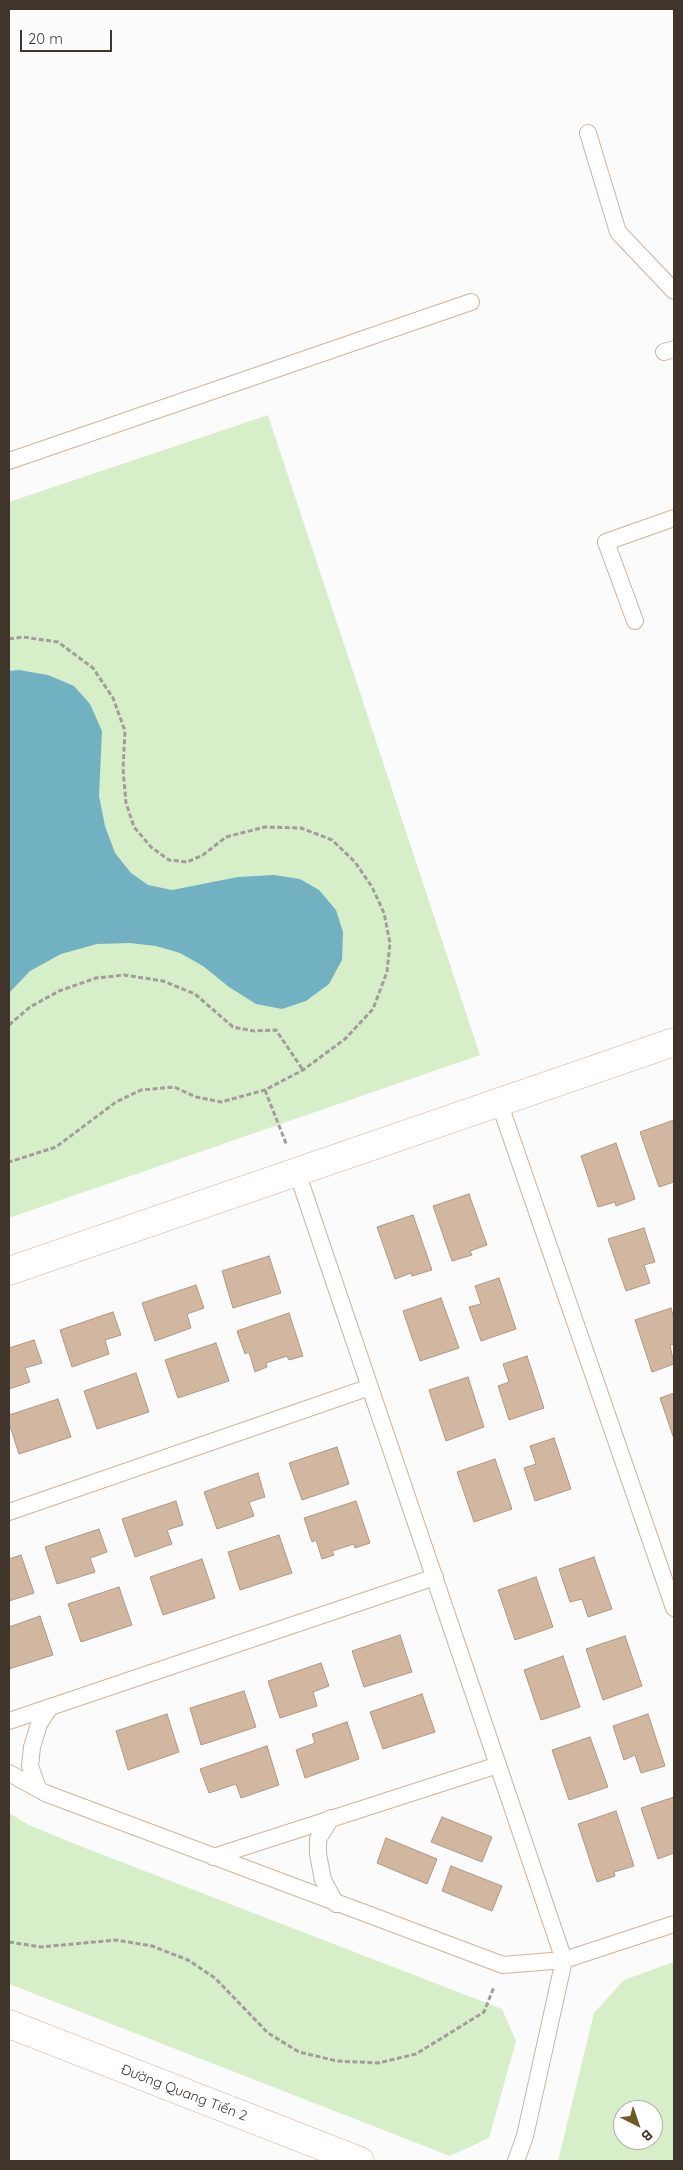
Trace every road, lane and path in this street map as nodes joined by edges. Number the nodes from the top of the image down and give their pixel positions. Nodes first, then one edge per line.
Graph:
1 (588, 133) dead end
2 (674, 291) edge
3 (471, 302) dead end
4 (9, 461) edge
5 (674, 518) edge
6 (635, 622) dead end
7 (9, 639) edge
8 (9, 1025) edge
9 (674, 1042) edge
10 (303, 1070) junction
11 (265, 1090) junction
12 (499, 1102) junction
13 (9, 1162) edge
14 (297, 1172) junction
15 (9, 1271) edge
16 (370, 1387) junction
17 (9, 1512) edge
18 (435, 1577) junction
19 (674, 1608) edge
20 (50, 1707) junction
21 (9, 1721) edge
22 (498, 1765) junction
23 (9, 1773) edge
24 (38, 1789) junction
25 (330, 1818) junction
26 (213, 1857) junction
27 (336, 1904) junction
28 (674, 1924) edge
29 (9, 1942) edge
30 (564, 1960) junction
31 (504, 1965) junction
32 (9, 2024) edge
33 (360, 2161) edge
34 (516, 2161) edge

1 - 2 lane
3 - 4 lane
5 - 6 lane
7 - 10 path
8 - 10 path
9 - 12 street
10 - 11 path
11 - 13 path
11 - 14 path
12 - 14 street
12 - 19 lane
14 - 15 street
14 - 16 lane
16 - 17 lane
16 - 18 lane
18 - 20 lane
18 - 22 lane
20 - 21 lane
20 - 24 lane
22 - 25 lane
22 - 30 lane
23 - 24 lane
24 - 26 lane
25 - 26 lane
25 - 27 lane
26 - 27 lane
27 - 31 lane
28 - 30 lane
29 - 31 path
30 - 31 lane
30 - 34 lane
32 - 33 street, Đường Quang Tiến 2

